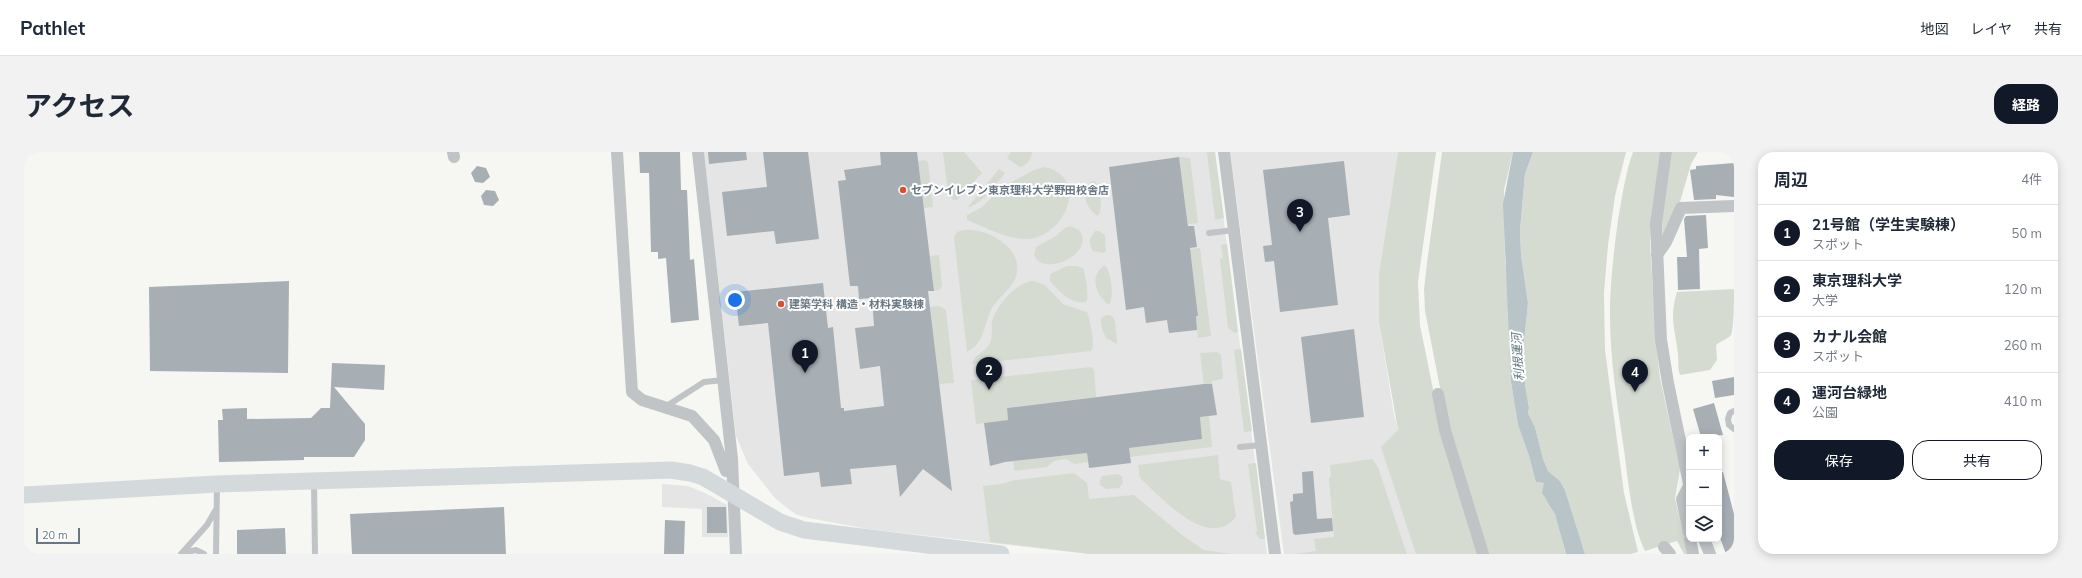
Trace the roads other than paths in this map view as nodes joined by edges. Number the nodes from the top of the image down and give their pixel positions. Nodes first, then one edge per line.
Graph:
1 (617, 152) edge
2 (698, 152) edge
3 (1224, 152) edge
4 (1666, 152) edge
5 (1734, 206) edge
6 (1234, 230) junction
7 (1209, 233) dead end
8 (1657, 255) junction
9 (724, 380) junction
10 (1438, 394) dead end
11 (665, 407) junction
12 (1734, 411) edge
13 (1734, 429) edge
14 (1261, 445) junction
15 (1240, 447) dead end
16 (1686, 470) edge
17 (726, 471) dead end
18 (314, 481) junction
19 (218, 484) junction
20 (1686, 491) edge
21 (734, 494) junction
22 (24, 495) edge
23 (216, 510) junction
24 (1686, 518) edge
25 (1691, 542) edge
26 (1705, 542) edge
27 (181, 554) edge
28 (204, 554) edge
29 (216, 554) edge
30 (315, 554) edge
31 (736, 554) edge
32 (1001, 554) edge
33 (1275, 554) edge
34 (1483, 554) edge
35 (1693, 554) edge
36 (1710, 554) edge

1 - 11 street
2 - 9 street
3 - 6 street
4 - 8 street
5 - 8 street
6 - 7 lane
6 - 14 street
8 - 16 street
9 - 11 lane
9 - 21 street
10 - 34 street
11 - 17 street
12 - 13 lane
14 - 15 lane
14 - 33 street
18 - 19 street
18 - 21 street
18 - 30 lane
19 - 22 street
19 - 23 lane
20 - 24 street
21 - 31 street
21 - 32 street
23 - 27 lane
23 - 29 lane
25 - 35 street
26 - 36 street
27 - 28 lane

